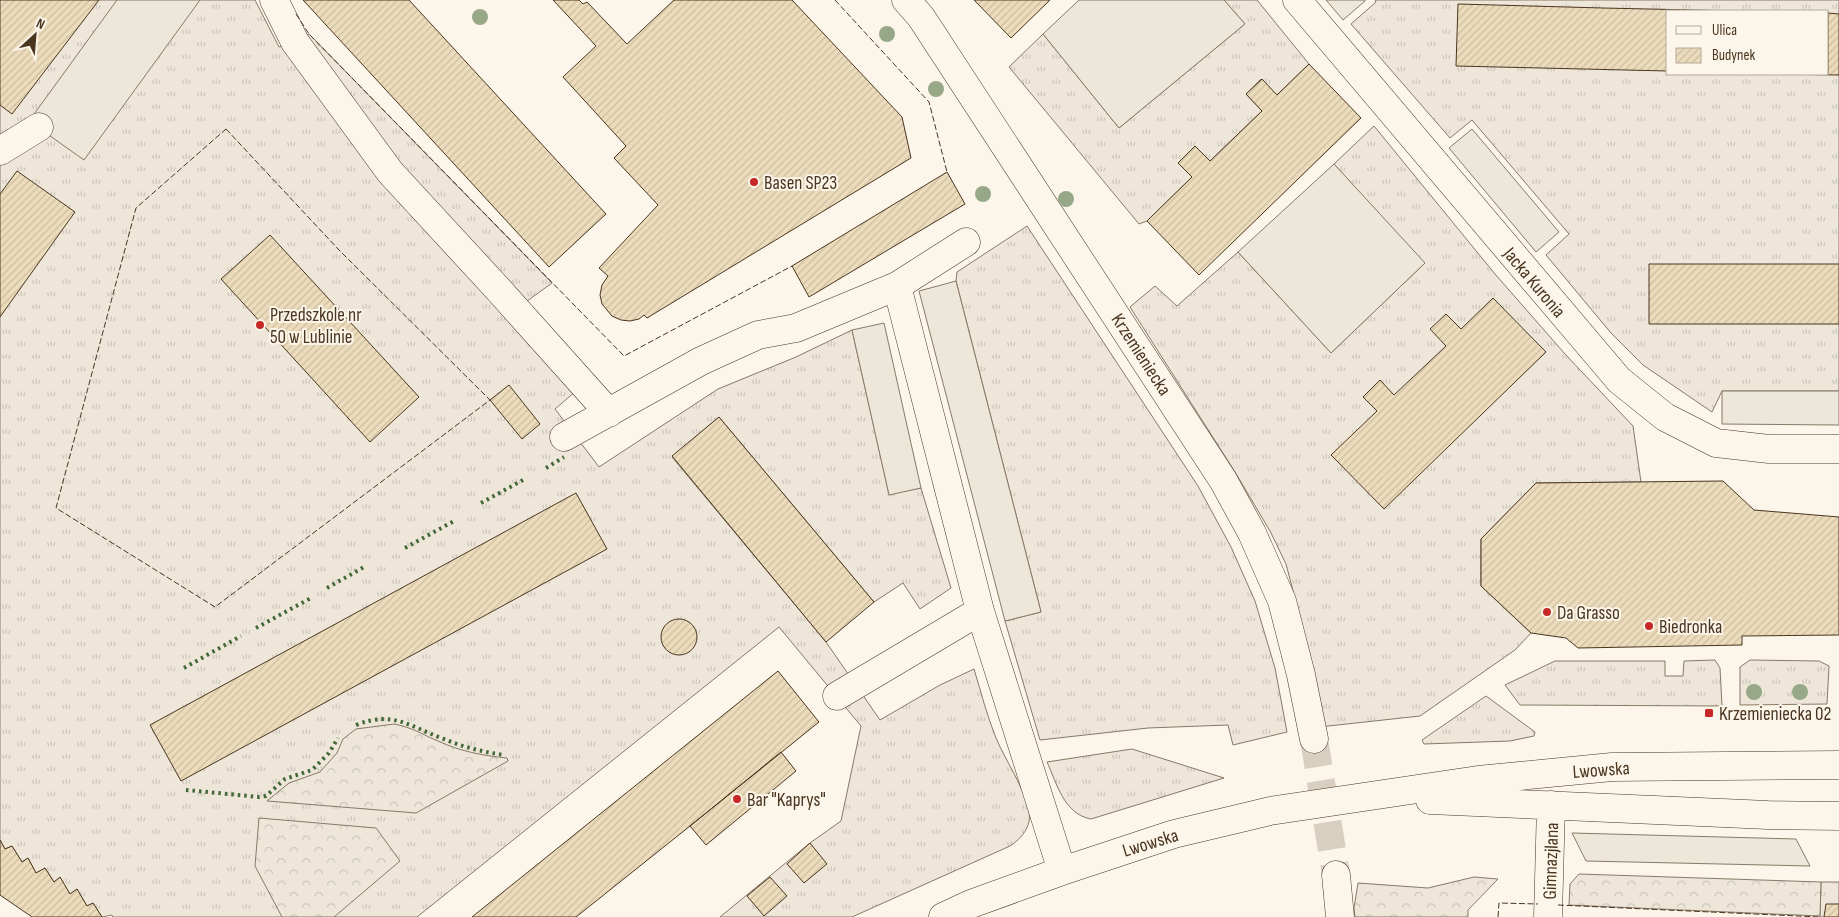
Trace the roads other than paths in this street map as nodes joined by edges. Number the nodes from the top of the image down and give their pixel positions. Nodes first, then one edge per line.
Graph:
1 (274, 0) edge
2 (906, 0) edge
3 (1297, 0) edge
4 (39, 127) dead end
5 (0, 151) edge
6 (966, 242) dead end
7 (897, 286) junction
8 (609, 413) junction
9 (564, 437) dead end
10 (1839, 449) edge
11 (980, 611) junction
12 (838, 696) dead end
13 (1314, 739) tunnel mouth
14 (1839, 765) edge
15 (1366, 798) junction
16 (1551, 805) junction
17 (1839, 816) edge
18 (1062, 871) junction
19 (1336, 875) tunnel mouth
20 (943, 917) edge
21 (1340, 917) edge
22 (1548, 917) edge

1 - 8 street
2 - 13 street, Krzemieniecka
3 - 10 street, Jacka Kuronia
4 - 5 street
6 - 7 street
7 - 8 street
7 - 11 street
8 - 9 street
11 - 12 street
11 - 18 street
14 - 15 street, Lwowska
15 - 16 street, Lwowska
15 - 18 street, Lwowska
16 - 17 street, Lwowska
16 - 22 street, Gimnazjlana
18 - 20 street, Lwowska
19 - 21 street

